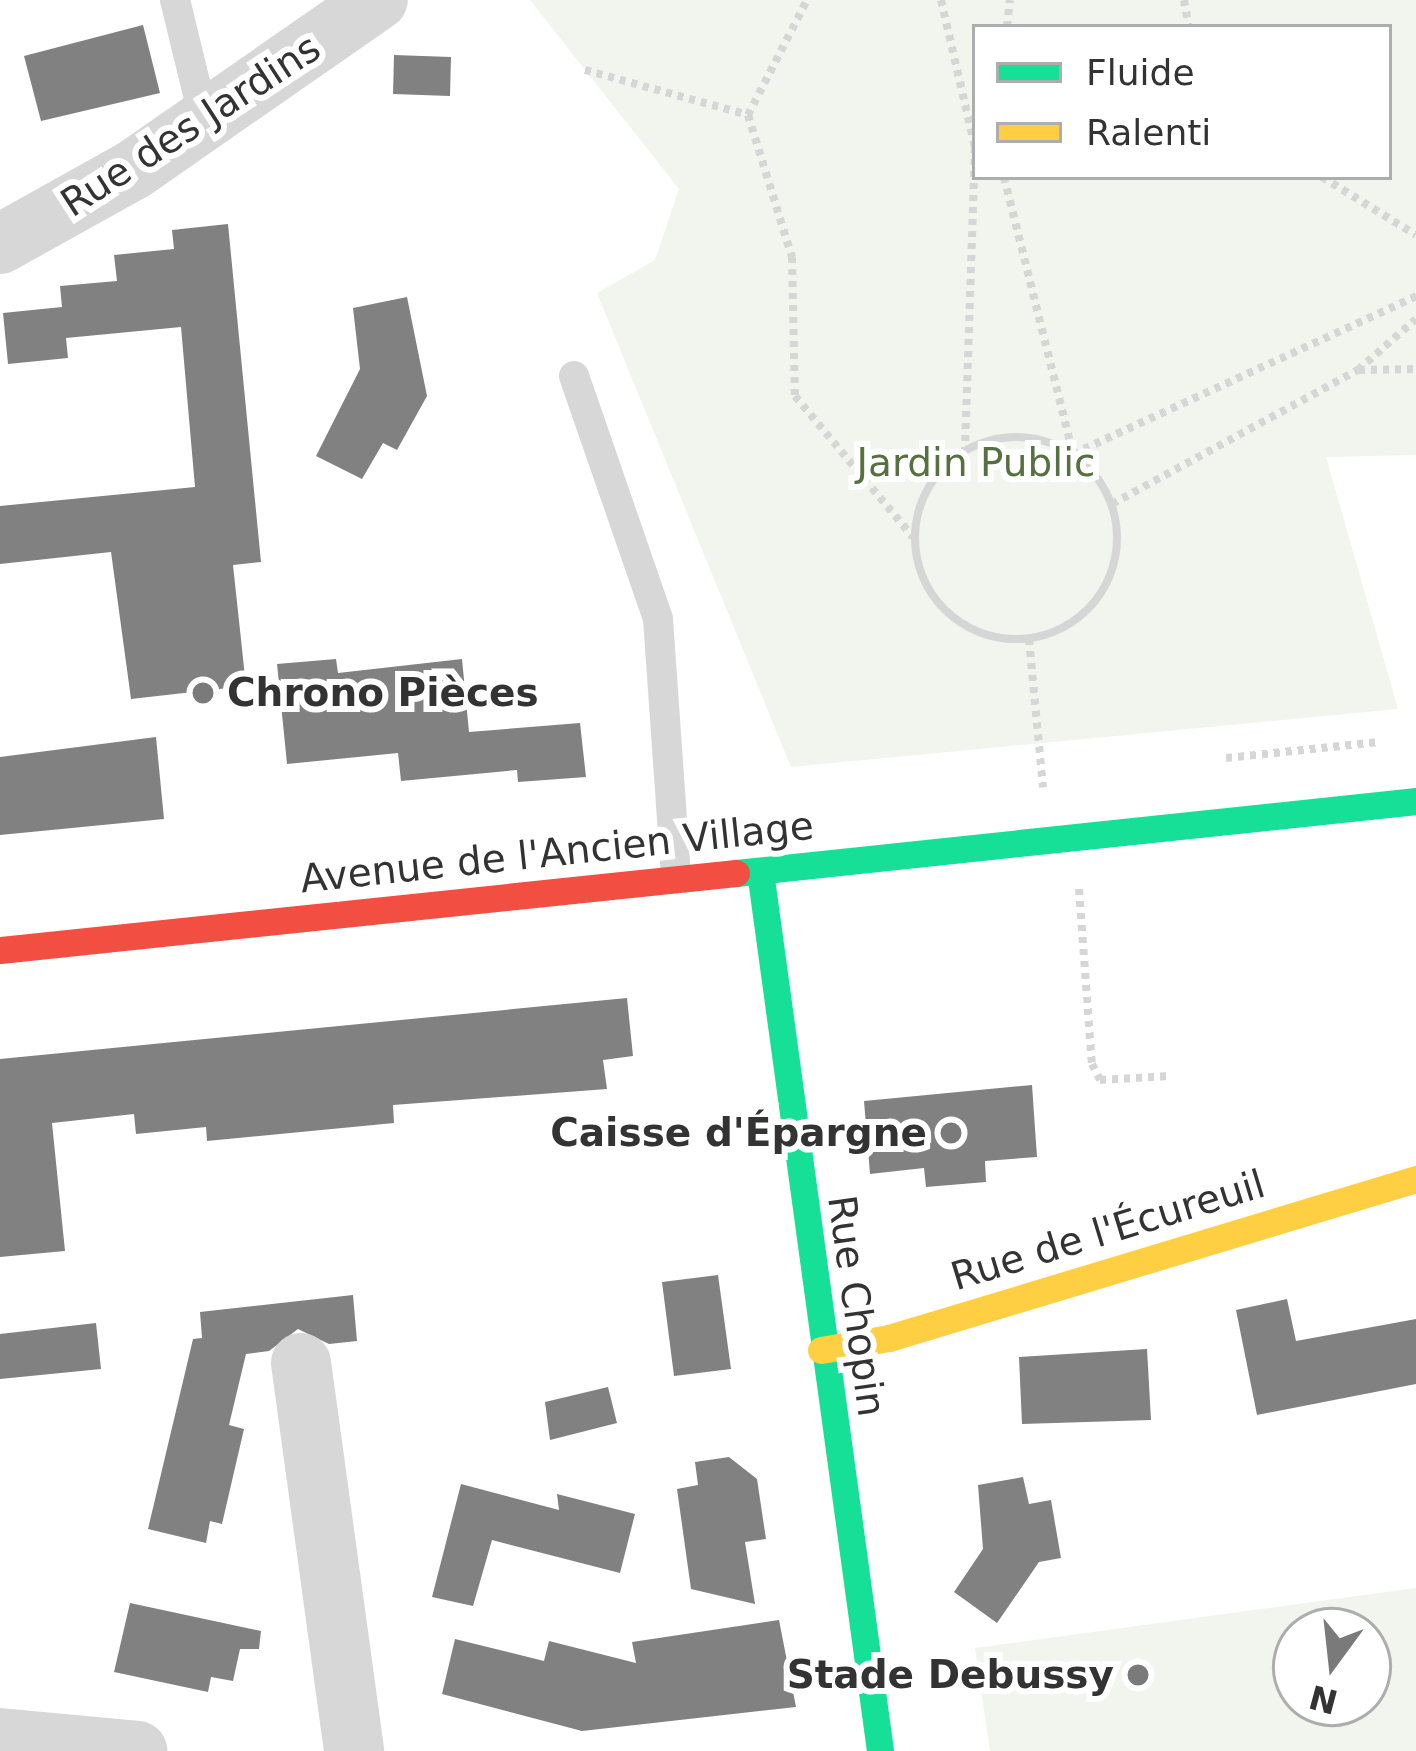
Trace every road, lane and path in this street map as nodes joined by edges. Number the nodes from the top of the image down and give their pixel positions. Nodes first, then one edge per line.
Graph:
1 (175, 0) edge
2 (377, 0) edge
3 (807, 0) edge
4 (941, 0) edge
5 (585, 70) dead end
6 (748, 115) junction
7 (206, 123) junction
8 (972, 134) edge
9 (974, 180) edge
10 (1005, 180) edge
11 (1327, 180) edge
12 (1416, 235) edge
13 (0, 244) edge
14 (1416, 296) edge
15 (1416, 319) edge
16 (1416, 369) edge
17 (1358, 370) junction
18 (574, 376) dead end
19 (965, 449) junction
20 (1073, 454) junction
21 (1112, 504) junction
22 (914, 538) junction
23 (1029, 639) junction
24 (1416, 801) edge
25 (1122, 835) junction
26 (1052, 842) junction
27 (1309, 843) dead end
28 (760, 871) junction
29 (676, 878) junction
30 (0, 950) edge
31 (1169, 1076) dead end
32 (1416, 1178) edge
33 (821, 1350) junction
34 (301, 1364) dead end
35 (0, 1738) edge
36 (137, 1751) edge
37 (354, 1751) edge
38 (880, 1751) edge

1 - 7 lane
2 - 7 street, Rue des Jardins
3 - 6 path
4 - 8 path
5 - 6 path
6 - 22 path
7 - 13 street, Rue des Jardins
9 - 19 path
10 - 20 path
11 - 12 path
14 - 20 path
15 - 17 path
16 - 17 path
17 - 21 path
18 - 29 lane
19 - 20 path
19 - 22 path
20 - 21 path
21 - 23 path
22 - 23 path
23 - 26 path
24 - 25 street, Avenue de l'Ancien Village
25 - 26 street, Avenue de l'Ancien Village
25 - 27 street, Avenue de l'Ancien Village
26 - 28 street, Avenue de l'Ancien Village
26 - 31 path
28 - 29 street, Avenue de l'Ancien Village
28 - 33 street, Rue Chopin
29 - 30 street, Avenue de l'Ancien Village
32 - 33 street, Rue de l'Écureuil
33 - 38 street, Rue Chopin
34 - 37 street
35 - 36 street

